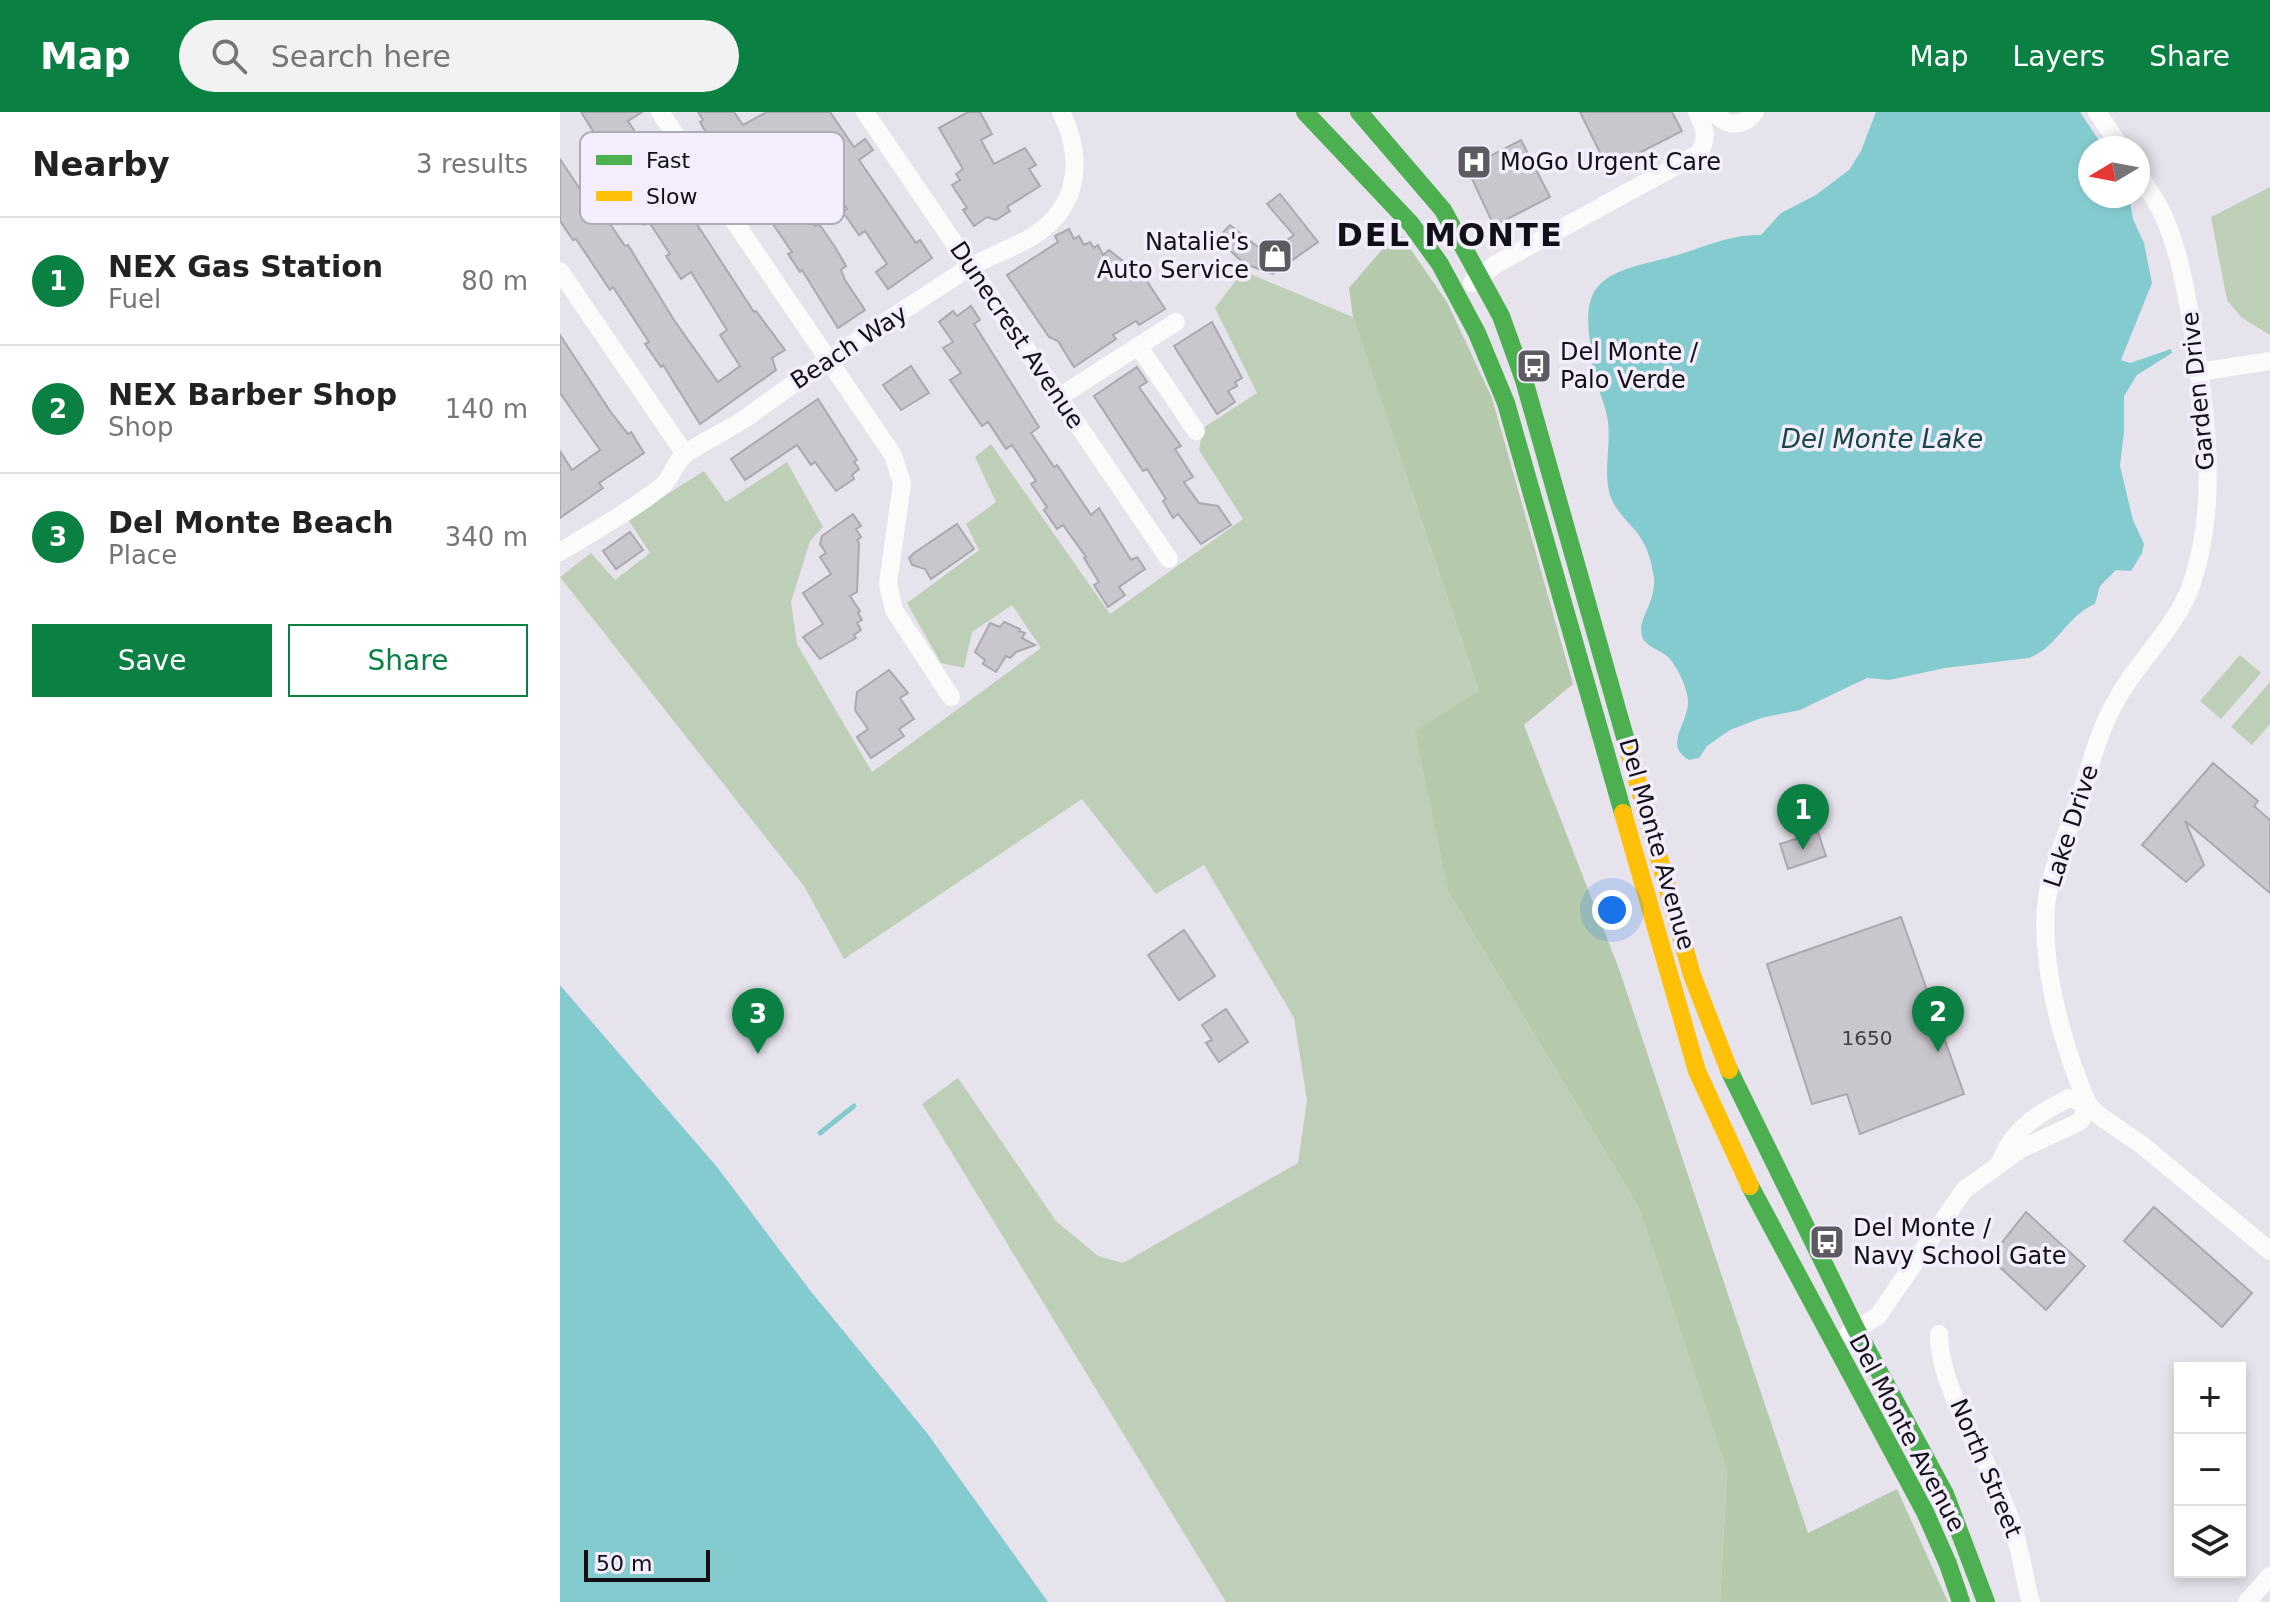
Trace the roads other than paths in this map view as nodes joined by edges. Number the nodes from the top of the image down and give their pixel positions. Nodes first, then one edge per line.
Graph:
1 (660, 112) edge
2 (865, 112) edge
3 (1061, 112) edge
4 (1305, 112) edge
5 (1359, 112) edge
6 (1755, 112) edge
7 (2097, 112) edge
8 (1709, 117) edge
9 (674, 132) edge
10 (2113, 136) edge
11 (2150, 192) edge
12 (736, 224) edge
13 (971, 267) junction
14 (560, 271) edge
15 (1482, 277) junction
16 (1456, 294) junction
17 (1176, 322) dead end
18 (1139, 347) junction
19 (828, 360) junction
20 (2270, 361) edge
21 (2199, 372) junction
22 (1059, 397) junction
23 (1196, 431) dead end
24 (685, 454) junction
25 (560, 552) edge
26 (1169, 559) dead end
27 (2177, 614) joint
28 (951, 697) dead end
29 (2088, 1104) junction
30 (2270, 1251) edge
31 (1856, 1329) junction
32 (1939, 1334) dead end
33 (1832, 1342) junction
34 (2270, 1576) edge
35 (1961, 1602) edge
36 (1986, 1602) edge
37 (2031, 1602) edge
38 (2247, 1602) edge

1 - 9 street
2 - 13 street, Dunecrest Avenue
3 - 13 street, Beach Way
4 - 16 main road, Del Monte Avenue
5 - 15 main road, Del Monte Avenue
6 - 8 street
7 - 10 street
8 - 15 street
11 - 21 street, Garden Drive
12 - 19 street
13 - 19 street, Beach Way
13 - 22 street, Dunecrest Avenue
14 - 24 street
15 - 16 street
15 - 31 main road, Del Monte Avenue
16 - 33 main road, Del Monte Avenue
17 - 18 street
18 - 22 street
18 - 23 street
19 - 24 street, Beach Way
19 - 28 street
20 - 21 street
21 - 27 street, Garden Drive
22 - 26 street, Dunecrest Avenue
24 - 25 street, Beach Way
27 - 29 street, Lake Drive
29 - 30 street
29 - 31 street
31 - 33 street
31 - 36 main road, Del Monte Avenue
32 - 37 street, North Street
33 - 35 main road, Del Monte Avenue
34 - 38 street

